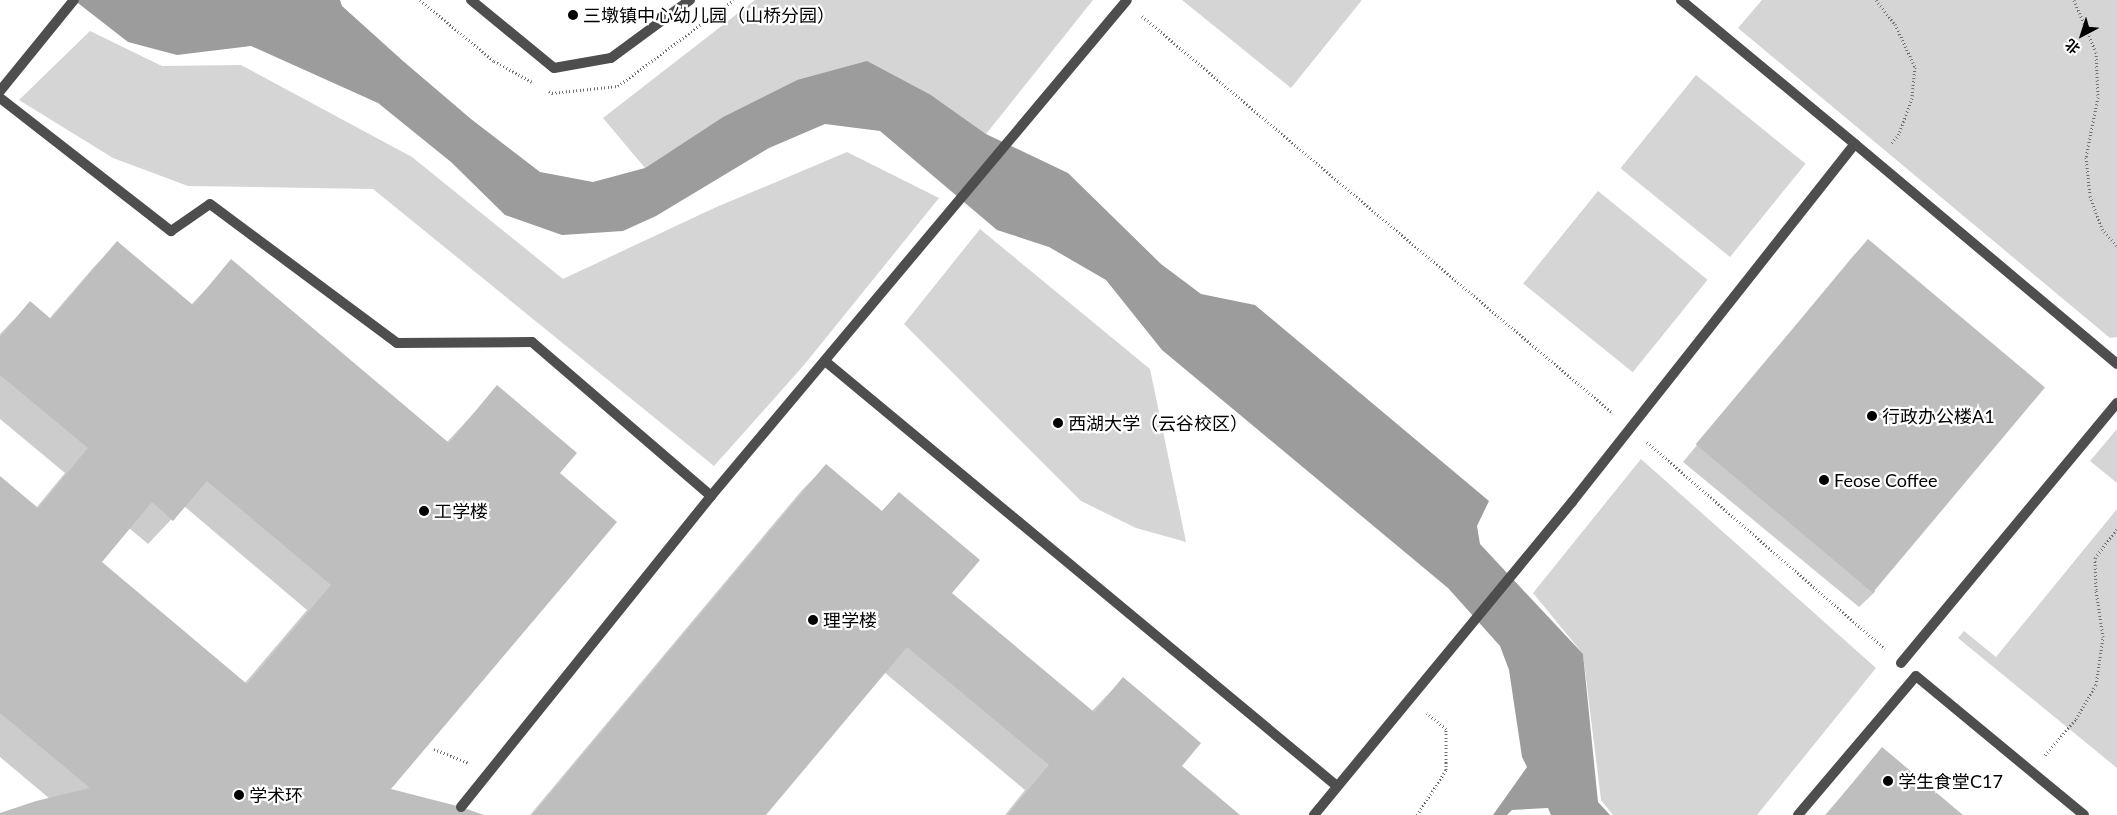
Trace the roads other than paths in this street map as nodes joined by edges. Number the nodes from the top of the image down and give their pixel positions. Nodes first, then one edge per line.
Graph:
1 (74, 0) edge
2 (471, 0) edge
3 (690, 0) edge
4 (1681, 0) edge
5 (1126, 1) edge
6 (0, 91) edge
7 (0, 98) edge
8 (1855, 144) junction
9 (825, 361) junction
10 (2117, 364) edge
11 (2117, 403) edge
12 (711, 496) junction
13 (1901, 663) road end
14 (1337, 786) junction
15 (461, 807) dead end
16 (1314, 815) edge
17 (1798, 815) edge
18 (2084, 815) edge

1 - 6 street
2 - 3 street
4 - 8 street
5 - 9 street
7 - 12 street
8 - 10 street
8 - 14 street
9 - 12 street
9 - 14 street
11 - 13 street
12 - 15 street
14 - 16 street
17 - 18 street

